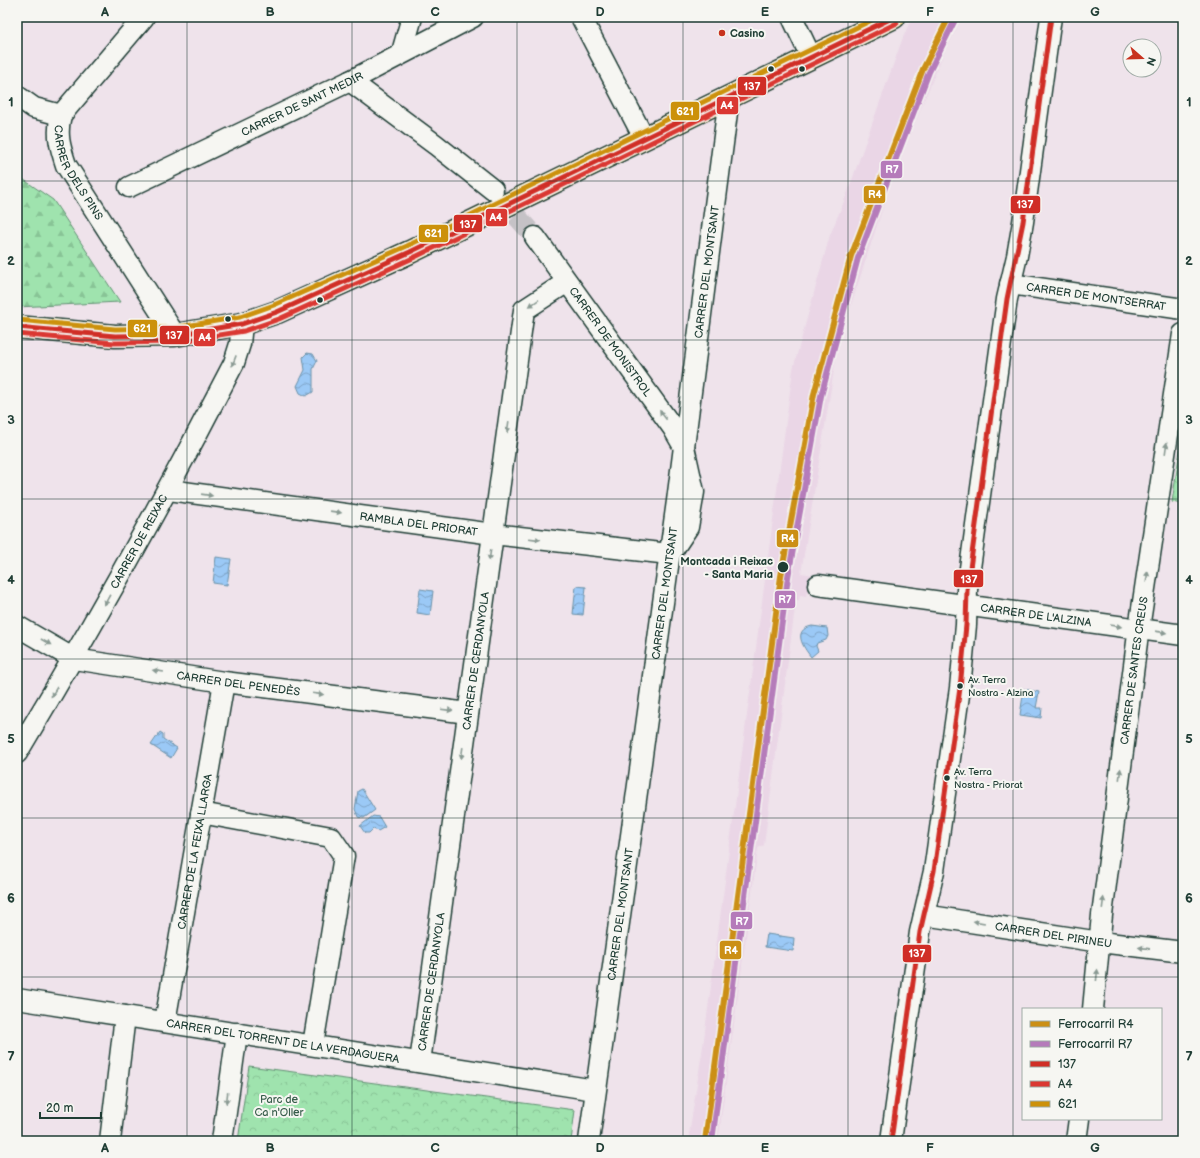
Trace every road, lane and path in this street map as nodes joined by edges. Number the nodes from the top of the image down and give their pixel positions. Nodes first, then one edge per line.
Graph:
1 (144, 17) edge
2 (412, 17) edge
3 (473, 17) edge
4 (581, 17) edge
5 (792, 17) edge
6 (894, 17) edge
7 (1051, 17) edge
8 (402, 52) junction
9 (811, 57) junction
10 (350, 81) junction
11 (17, 96) edge
12 (729, 97) junction
13 (61, 115) junction
14 (644, 138) junction
15 (129, 187) dead end
16 (493, 190) tunnel mouth
17 (535, 237) tunnel mouth
18 (567, 282) junction
19 (1010, 284) junction
20 (1183, 309) edge
21 (242, 324) junction
22 (17, 328) edge
23 (1183, 334) edge
24 (175, 335) junction
25 (684, 447) junction
26 (169, 490) junction
27 (493, 534) junction
28 (669, 554) junction
29 (818, 585) dead end
30 (966, 606) junction
31 (17, 626) edge
32 (1139, 629) junction
33 (1183, 635) edge
34 (74, 658) junction
35 (224, 682) junction
36 (468, 713) junction
37 (17, 753) edge
38 (201, 813) junction
39 (924, 915) junction
40 (1100, 942) junction
41 (1183, 952) edge
42 (17, 999) edge
43 (1094, 1008) edge
44 (126, 1016) junction
45 (165, 1022) junction
46 (237, 1033) junction
47 (313, 1045) junction
48 (420, 1062) junction
49 (595, 1090) junction
50 (1079, 1120) edge
51 (110, 1141) edge
52 (222, 1141) edge
53 (589, 1141) edge
54 (892, 1141) edge
55 (1076, 1141) edge

1 - 13 street, CARRER DELS PINS
2 - 8 street
3 - 8 street, CARRER DE SANT MEDIR
4 - 14 street
5 - 9 street
6 - 9 main road
7 - 19 street
8 - 10 street, CARRER DE SANT MEDIR
9 - 12 main road
10 - 15 street, CARRER DE SANT MEDIR
10 - 16 street
11 - 13 street
12 - 14 main road
12 - 25 street, CARRER DEL MONTSANT
13 - 24 street, CARRER DELS PINS
14 - 21 main road
17 - 18 street, CARRER DE MONISTROL
25 -> 18 street, CARRER DE MONISTROL
18 -> 27 street, CARRER DE CERDANYOLA
19 - 20 street, CARRER DE MONTSERRAT
19 - 30 street
21 - 24 main road
21 -> 26 street, CARRER DE REIXAC
22 - 24 main road
32 -> 23 street, CARRER DE SANTES CREUS
25 - 28 street
26 -> 27 street, RAMBLA DEL PRIORAT
26 -> 34 street, CARRER DE REIXAC
27 -> 28 street, RAMBLA DEL PRIORAT
27 -> 36 street, CARRER DE CERDANYOLA
28 - 49 street, CARRER DEL MONTSANT
29 - 30 street, CARRER DE L'ALZINA
30 -> 32 street, CARRER DE L'ALZINA
30 - 39 street
31 -> 34 street, CARRER DEL PENEDÈS
32 -> 33 street, CARRER DE L'ALZINA
40 -> 32 street, CARRER DE SANTES CREUS
35 -> 34 street, CARRER DEL PENEDÈS
34 -> 37 street, CARRER DE REIXAC
35 -> 36 street, CARRER DEL PENEDÈS
35 - 38 street, CARRER DE LA FEIXA LLARGA
36 -> 48 street, CARRER DE CERDANYOLA
38 - 45 street, CARRER DE LA FEIXA LLARGA
38 - 47 street
40 -> 39 street, CARRER DEL PIRINEU
39 - 54 street
41 -> 40 street, CARRER DEL PIRINEU
43 -> 40 street, CARRER DE SANTES CREUS
42 - 44 street, CARRER DEL TORRENT DE LA VERDAGUERA
44 - 45 street, CARRER DEL TORRENT DE LA VERDAGUERA
44 - 51 street
45 - 46 street, CARRER DEL TORRENT DE LA VERDAGUERA
46 - 47 street, CARRER DEL TORRENT DE LA VERDAGUERA
46 -> 52 street
47 - 48 street, CARRER DEL TORRENT DE LA VERDAGUERA
48 - 49 street, CARRER DEL TORRENT DE LA VERDAGUERA
49 - 53 street, CARRER DEL MONTSANT
50 - 55 street

